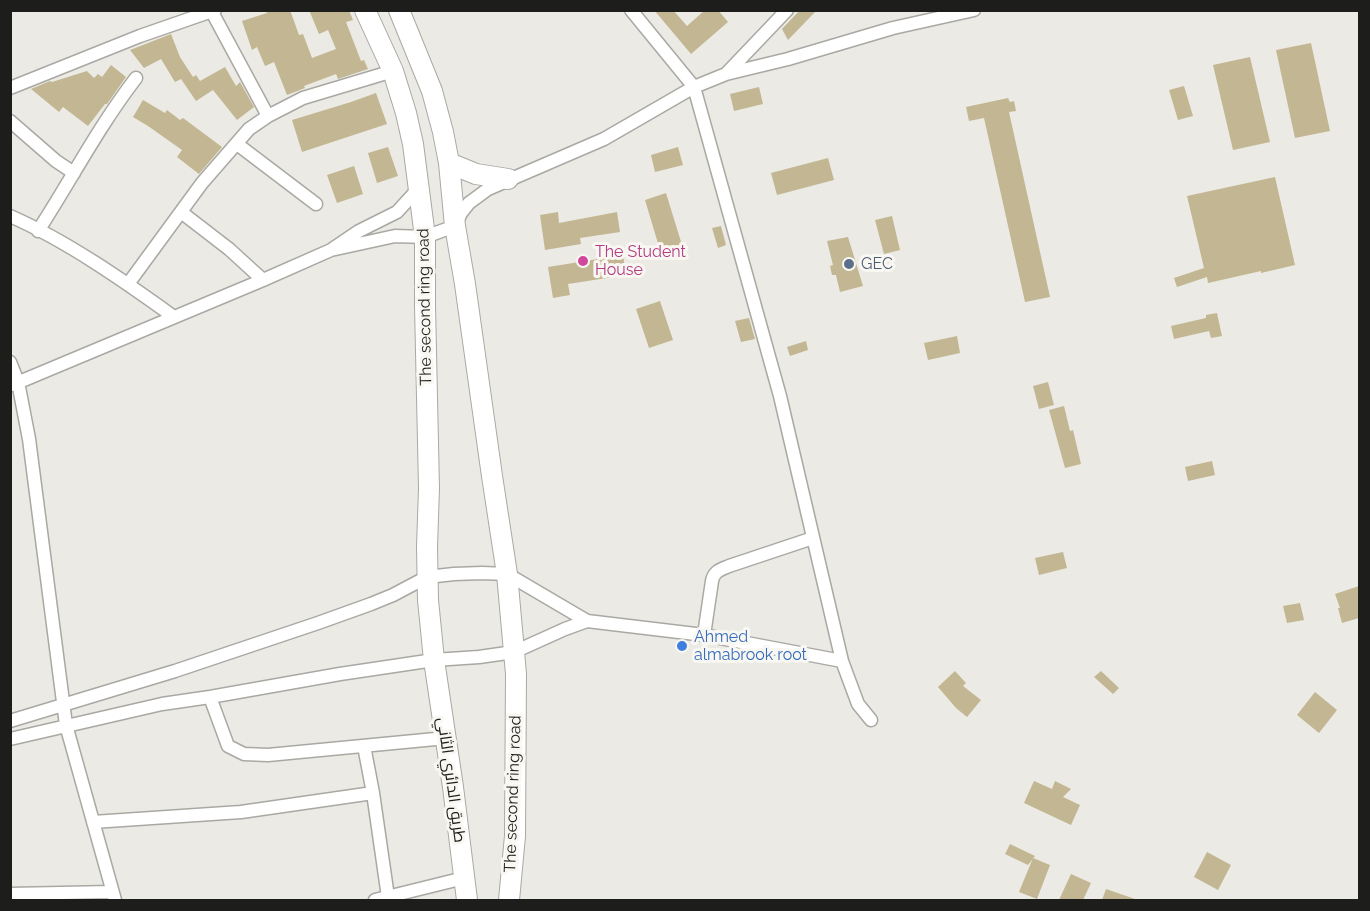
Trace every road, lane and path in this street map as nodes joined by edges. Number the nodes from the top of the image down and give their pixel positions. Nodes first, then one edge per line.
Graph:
1 (365, 10) edge
2 (399, 10) edge
3 (632, 10) edge
4 (787, 10) edge
5 (974, 10) edge
6 (214, 11) edge
7 (393, 71) junction
8 (726, 74) junction
9 (136, 78) dead end
10 (694, 87) junction
11 (10, 88) edge
12 (268, 116) junction
13 (10, 122) edge
14 (237, 144) junction
15 (449, 163) junction
16 (74, 174) junction
17 (507, 179) junction
18 (418, 189) junction
19 (316, 204) dead end
20 (181, 212) junction
21 (10, 216) edge
22 (455, 226) junction
23 (38, 231) junction
24 (425, 237) junction
25 (331, 249) junction
26 (263, 280) junction
27 (128, 284) junction
28 (174, 317) junction
29 (10, 362) edge
30 (14, 384) edge
31 (813, 538) junction
32 (507, 574) junction
33 (427, 577) junction
34 (587, 621) junction
35 (704, 635) junction
36 (514, 652) junction
37 (434, 660) junction
38 (842, 661) junction
39 (210, 697) junction
40 (64, 706) junction
41 (871, 720) dead end
42 (10, 721) edge
43 (66, 725) junction
44 (446, 738) junction
45 (10, 739) edge
46 (364, 746) junction
47 (373, 793) junction
48 (93, 822) junction
49 (464, 878) junction
50 (10, 894) edge
51 (113, 896) edge
52 (388, 897) junction
53 (375, 900) edge
54 (467, 900) edge
55 (508, 900) edge

1 - 7 main road, The second ring road
2 - 15 main road, The second ring road
3 - 10 street
4 - 8 street
5 - 8 street
6 - 11 street
6 - 12 street
7 - 12 street
7 - 18 main road, The second ring road
8 - 10 street
9 - 16 street
10 - 17 street
10 - 31 street
12 - 14 street
13 - 16 street
14 - 19 street
14 - 20 street
15 - 17 main road
15 - 22 main road, The second ring road
16 - 23 street
17 - 22 street
18 - 24 main road, The second ring road
18 - 25 street
20 - 26 street
20 - 27 street
21 - 23 street
22 - 24 street
22 - 32 main road, The second ring road
23 - 27 street
24 - 25 street
24 - 33 main road, The second ring road
25 - 26 street
26 - 28 street
27 - 28 street
28 - 30 street
29 - 30 street
30 - 40 street
31 - 35 street
31 - 38 street
32 - 33 street
32 - 34 street
32 - 36 main road, The second ring road
33 - 37 main road, The second ring road
33 - 40 street
34 - 35 street
34 - 36 street
35 - 38 street
36 - 37 street
36 - 55 main road, The second ring road
37 - 39 street
37 - 44 main road, طريق الدائري الثاني
38 - 41 street
39 - 43 street
39 - 46 street
40 - 42 street
40 - 43 street
43 - 45 street
43 - 48 street
44 - 46 street
44 - 49 main road, طريق الدائري الثاني
46 - 47 street
47 - 48 street
47 - 52 street
48 - 51 street
49 - 52 street
49 - 54 main road, طريق الدائري الثاني
50 - 51 street
52 - 53 street

